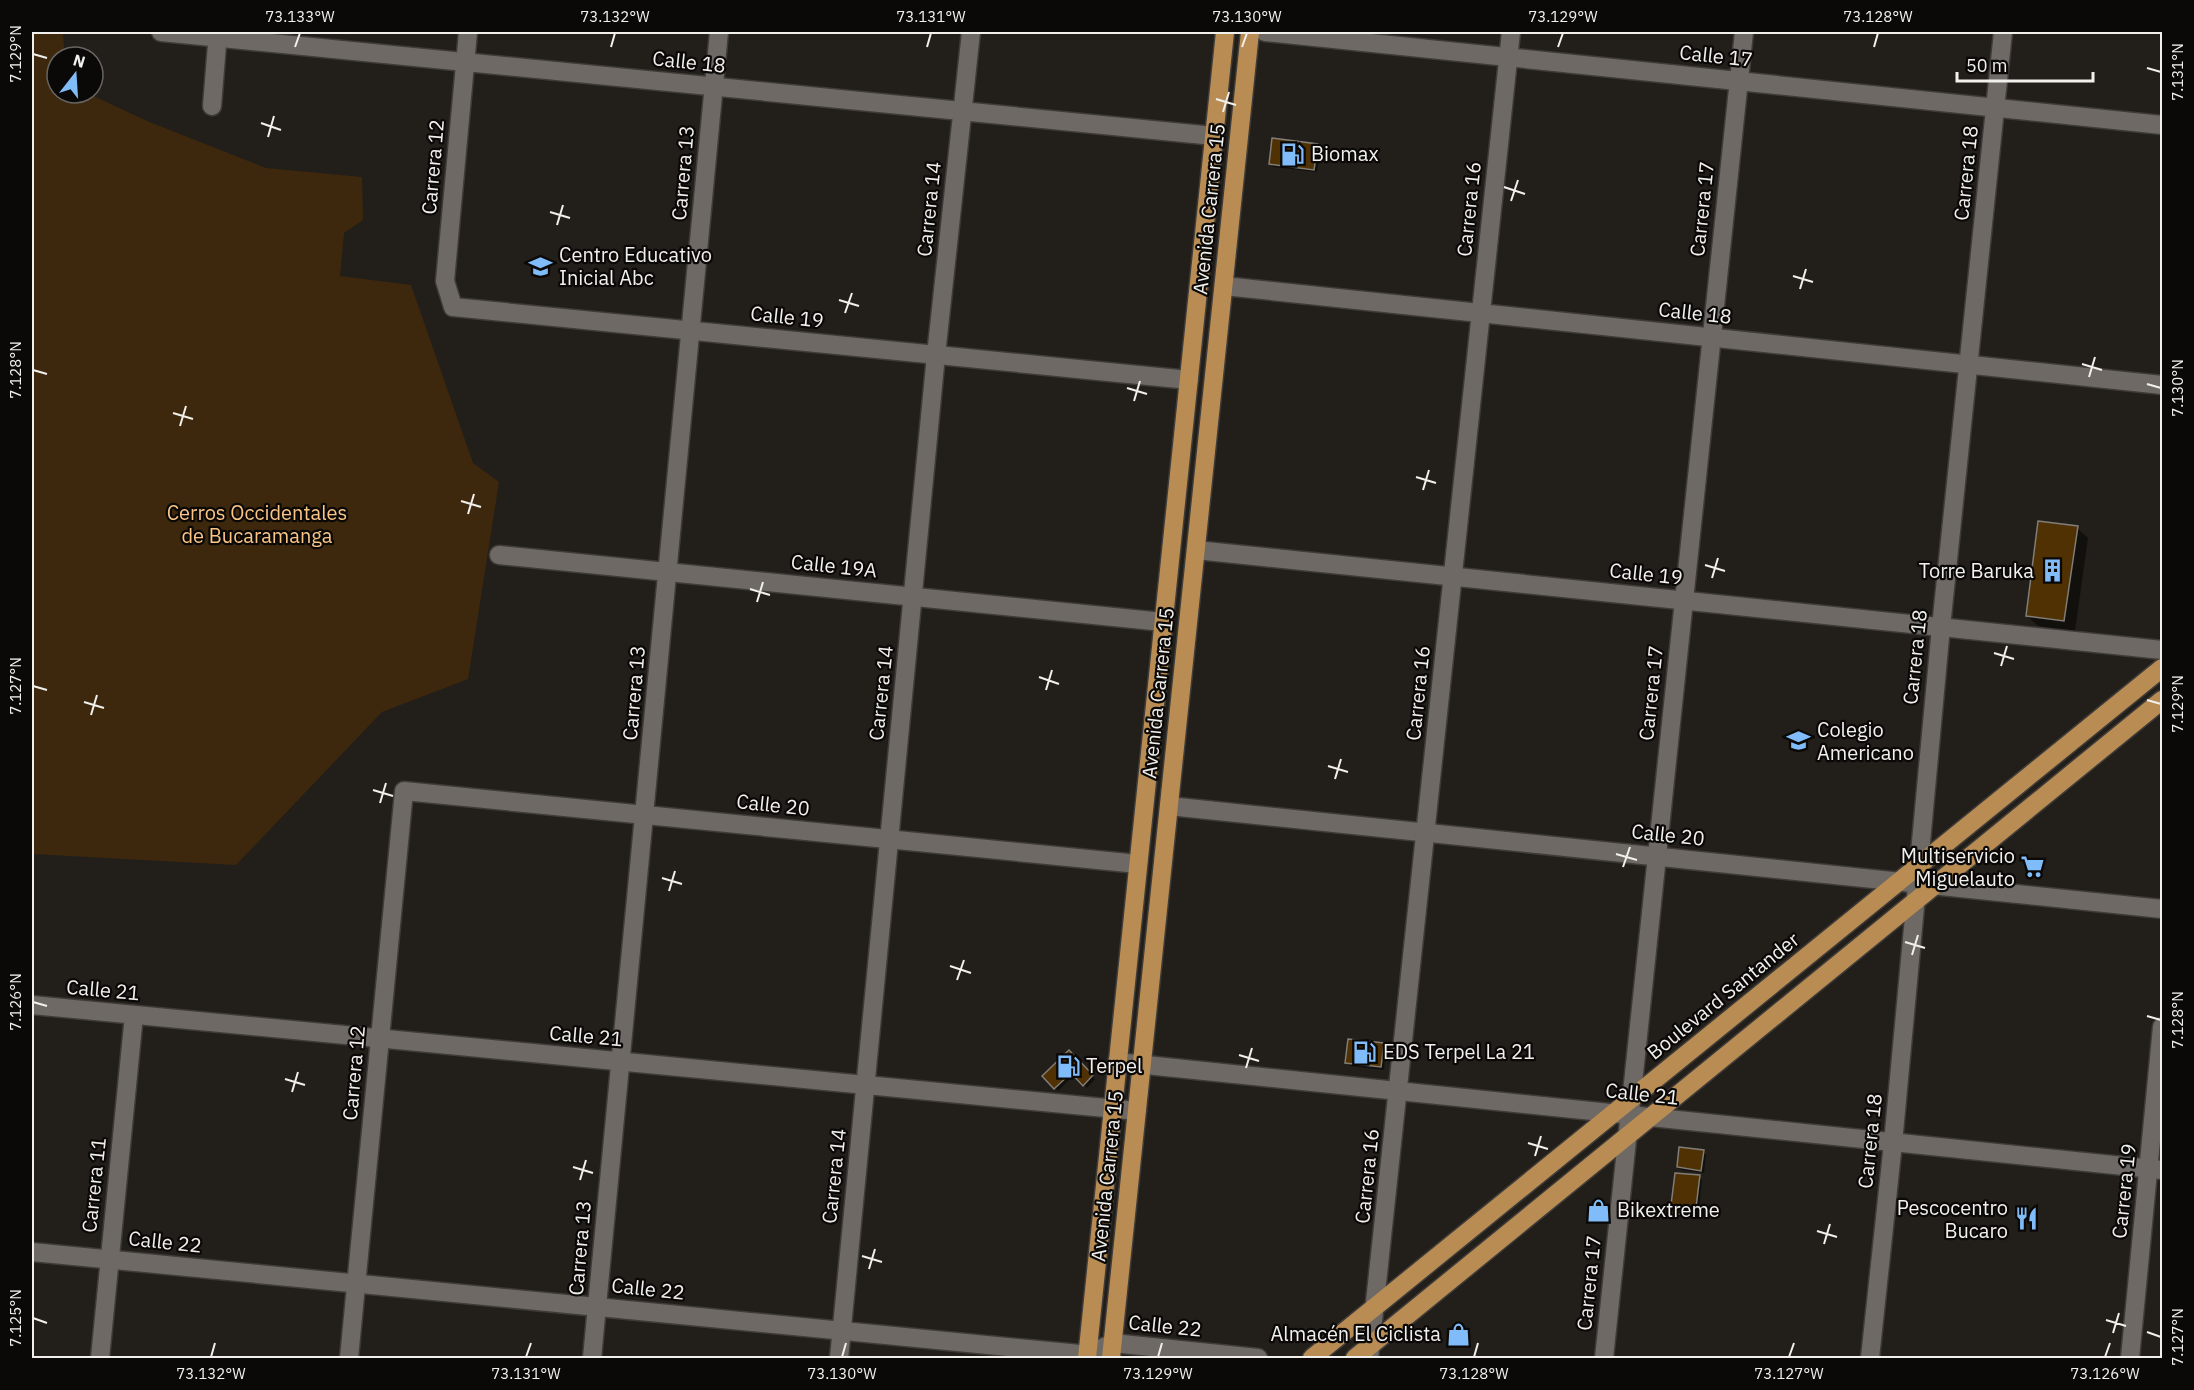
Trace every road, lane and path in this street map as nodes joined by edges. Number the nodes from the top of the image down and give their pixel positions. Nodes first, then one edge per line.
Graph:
1 (161, 32) edge
2 (468, 32) edge
3 (719, 32) edge
4 (971, 32) edge
5 (1225, 32) edge
6 (1250, 32) edge
7 (1265, 32) edge
8 (1511, 32) edge
9 (1744, 32) edge
10 (2003, 32) edge
11 (218, 34) edge
12 (1508, 57) junction
13 (465, 62) junction
14 (1739, 81) junction
15 (714, 87) junction
16 (212, 106) dead end
17 (1995, 107) junction
18 (962, 111) junction
19 (2163, 124) edge
20 (1214, 136) junction
21 (1224, 286) junction
22 (453, 307) joint
23 (1481, 313) junction
24 (691, 330) junction
25 (1711, 337) junction
26 (936, 355) junction
27 (1968, 365) junction
28 (1188, 380) junction
29 (2163, 385) edge
30 (1196, 550) junction
31 (499, 555) dead end
32 (668, 572) junction
33 (1453, 576) junction
34 (913, 597) junction
35 (1683, 600) junction
36 (1163, 622) junction
37 (1941, 627) junction
38 (2163, 650) edge
39 (2163, 668) edge
40 (2163, 700) edge
41 (404, 791) joint
42 (1169, 806) junction
43 (644, 815) junction
44 (1426, 833) junction
45 (889, 839) junction
46 (1657, 857) junction
47 (1138, 864) junction
48 (1918, 865) junction
49 (1935, 886) junction
50 (1910, 889) junction
51 (2163, 909) edge
52 (32, 1005) edge
53 (134, 1015) junction
54 (2163, 1027) edge
55 (380, 1039) junction
56 (621, 1061) junction
57 (1117, 1062) junction
58 (1142, 1065) junction
59 (866, 1085) junction
60 (1399, 1091) junction
61 (1112, 1108) junction
62 (1625, 1109) junction
63 (1137, 1111) junction
64 (1651, 1117) junction
65 (1628, 1137) junction
66 (1893, 1143) junction
67 (2156, 1170) edge
68 (32, 1252) edge
69 (109, 1259) junction
70 (356, 1284) junction
71 (597, 1307) junction
72 (1375, 1307) junction
73 (842, 1331) junction
74 (1112, 1351) edge
75 (1367, 1356) edge
76 (1087, 1357) edge
77 (99, 1359) edge
78 (349, 1359) edge
79 (592, 1359) edge
80 (839, 1359) edge
81 (1258, 1359) edge
82 (1312, 1359) edge
83 (1604, 1359) edge
84 (1870, 1359) edge
85 (2130, 1359) edge

1 - 11 street, Calle 18
2 - 13 street, Carrera 12
3 - 15 street, Carrera 13
4 - 18 street, Carrera 14
5 - 20 main road, Avenida Carrera 15
6 - 21 main road, Avenida Carrera 15
7 - 12 street, Calle 17
8 - 12 street, Carrera 16
9 - 14 street, Carrera 17
10 - 17 street, Carrera 18
11 - 13 street, Calle 18
11 - 16 street
12 - 14 street, Calle 17
12 - 23 street, Carrera 16
13 - 15 street, Calle 18
13 - 22 street, Carrera 12
14 - 17 street, Calle 17
14 - 25 street, Carrera 17
15 - 18 street, Calle 18
15 - 24 street, Carrera 13
17 - 19 street, Calle 17
17 - 27 street, Carrera 18
18 - 20 street, Calle 18
18 - 26 street, Carrera 14
20 - 28 main road, Avenida Carrera 15
21 - 23 street, Calle 18
21 - 30 main road, Avenida Carrera 15
22 - 24 street, Calle 19
23 - 25 street, Calle 18
23 - 33 street, Carrera 16
24 - 26 street, Calle 19
24 - 32 street, Carrera 13
25 - 27 street, Calle 18
25 - 35 street, Carrera 17
26 - 28 street, Calle 19
26 - 34 street, Carrera 14
27 - 29 street, Calle 18
27 - 37 street, Carrera 18
28 - 36 main road, Avenida Carrera 15
30 - 33 street, Calle 19
30 - 42 main road, Avenida Carrera 15
31 - 32 street, Calle 19A
32 - 34 street, Calle 19A
32 - 43 street, Carrera 13
33 - 35 street, Calle 19
33 - 44 street, Carrera 16
34 - 36 street, Calle 19A
34 - 45 street, Carrera 14
35 - 37 street, Calle 19
35 - 46 street, Carrera 17
36 - 47 main road, Avenida Carrera 15
37 - 38 street, Calle 19
37 - 48 street, Carrera 18
39 - 48 main road, Boulevard Santander
40 - 49 main road, Boulevard Santander
41 - 43 street, Calle 20
41 - 55 street, Carrera 12
42 - 44 street, Calle 20
42 - 58 main road, Avenida Carrera 15
43 - 45 street, Calle 20
43 - 56 street, Carrera 13
44 - 46 street, Calle 20
44 - 60 street, Carrera 16
45 - 47 street, Calle 20
45 - 59 street, Carrera 14
46 - 50 street, Calle 20
46 - 62 street, Carrera 17
47 - 57 main road, Avenida Carrera 15
48 - 50 main road, Boulevard Santander
49 - 50 main road, Boulevard Santander
49 - 51 street
50 - 62 main road, Boulevard Santander
50 - 64 main road, Boulevard Santander
50 - 66 street, Carrera 18
52 - 53 street, Calle 21
53 - 55 street, Calle 21
53 - 69 street, Carrera 11
54 - 67 street, Carrera 19
55 - 56 street, Calle 21
55 - 70 street, Carrera 12
56 - 59 street, Calle 21
56 - 71 street, Carrera 13
57 - 58 street, Calle 21
57 - 61 main road, Avenida Carrera 15
58 - 60 street, Calle 21
58 - 63 main road, Avenida Carrera 15
59 - 61 street, Calle 21
59 - 73 street, Carrera 14
60 - 62 street, Calle 21
60 - 72 street, Carrera 16
61 - 63 street, Calle 21
61 - 76 main road, Avenida Carrera 15
62 - 64 street, Calle 21
62 - 65 street, Carrera 17
62 - 72 main road, Boulevard Santander
63 - 74 main road, Avenida Carrera 15
64 - 65 main road, Boulevard Santander
64 - 66 street, Calle 21
65 - 75 main road, Boulevard Santander
65 - 83 street, Carrera 17
66 - 67 street, Calle 21
66 - 84 street, Carrera 18
67 - 85 street, Carrera 19
68 - 69 street, Calle 22
69 - 70 street, Calle 22
69 - 77 street, Carrera 11
70 - 71 street, Calle 22
70 - 78 street, Carrera 12
71 - 73 street, Calle 22
71 - 79 street, Carrera 13
72 - 75 street, Carrera 16
72 - 82 main road, Boulevard Santander
73 - 76 street, Calle 22
73 - 80 street, Carrera 14
74 - 76 street, Calle 22
74 - 81 street, Calle 22

